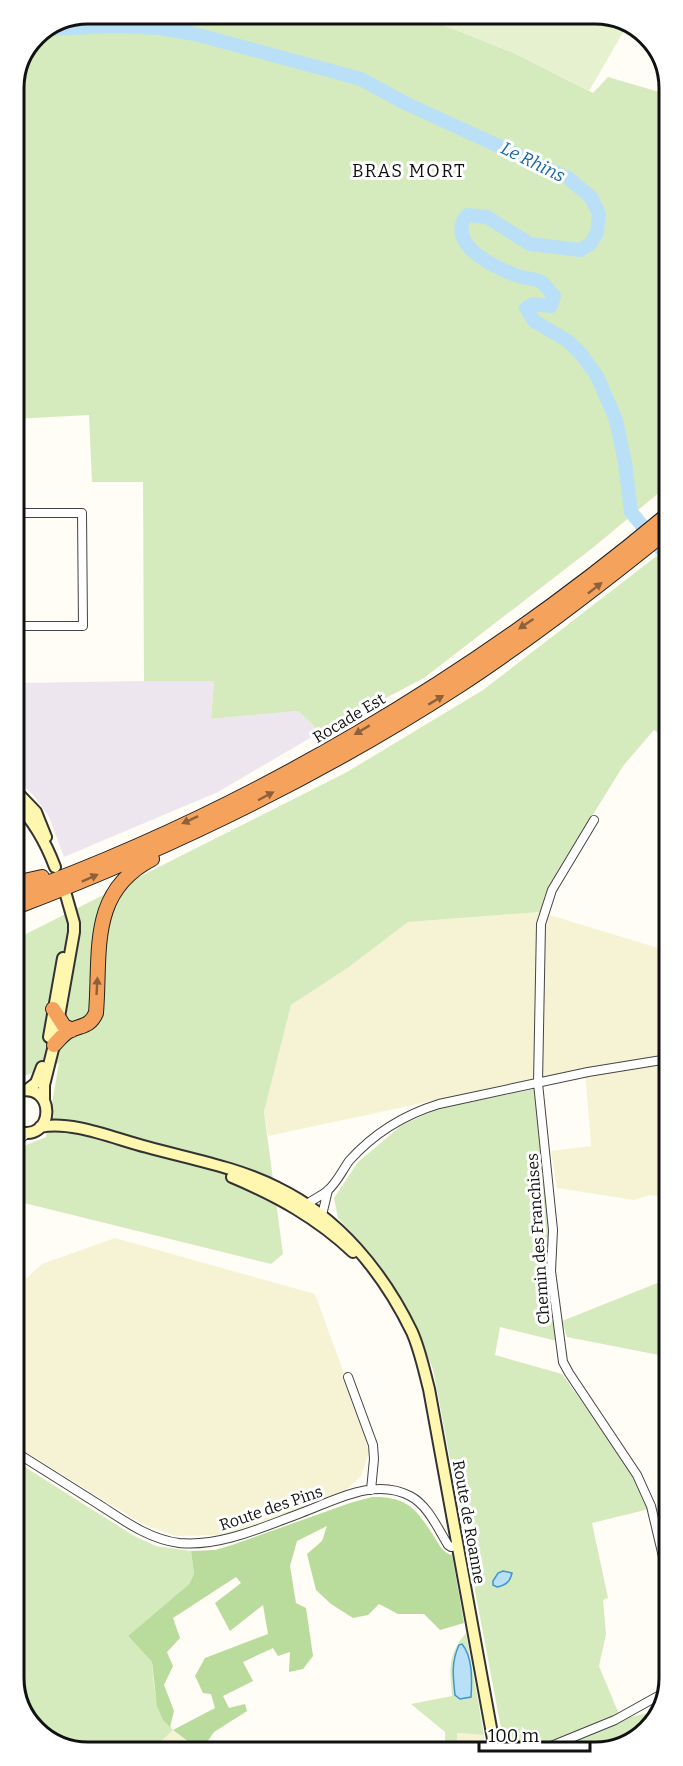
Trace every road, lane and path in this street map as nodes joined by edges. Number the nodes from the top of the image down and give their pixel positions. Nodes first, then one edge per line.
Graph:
1 (24, 513) edge
2 (659, 522) edge
3 (659, 536) edge
4 (628, 555) junction
5 (24, 626) edge
6 (24, 799) edge
7 (24, 813) edge
8 (594, 820) dead end
9 (209, 825) junction
10 (49, 851) junction
11 (55, 867) dead end
12 (71, 873) junction
13 (24, 881) edge
14 (24, 891) edge
15 (66, 895) dead end
16 (24, 904) edge
17 (56, 1015) junction
18 (72, 1030) junction
19 (54, 1045) junction
20 (659, 1060) edge
21 (538, 1083) junction
22 (24, 1090) edge
23 (24, 1091) edge
24 (45, 1105) junction
25 (69, 1126) junction
26 (40, 1127) junction
27 (24, 1131) edge
28 (328, 1190) junction
29 (312, 1213) junction
30 (348, 1377) dead end
31 (24, 1457) edge
32 (371, 1490) junction
33 (659, 1540) edge
34 (458, 1546) junction
35 (656, 1697) edge
36 (494, 1742) edge
37 (561, 1742) edge

1 - 5 street
2 - 4 highway, Rocade Est
3 - 4 highway, Rocade Est
9 -> 4 highway, Rocade Est
4 -> 12 highway, Rocade Est
6 - 10 main road
7 - 10 main road
8 - 21 street, Chemin des Franchises
16 -> 9 highway, Rocade Est
18 -> 9 highway
10 - 11 main road
12 - 13 highway
12 - 14 highway, Rocade Est
15 - 17 main road
17 - 18 highway
17 - 19 main road
17 - 22 main road
18 - 19 highway
19 - 24 main road
20 - 21 street
21 - 28 street
21 - 33 street, Chemin des Franchises
23 - 24 main road
24 - 25 main road
24 - 26 main road
25 - 26 main road
25 - 29 main road, Route de Roanne
26 - 27 main road
28 - 29 street
28 - 29 street
29 - 34 main road, Route de Roanne
30 - 32 street
31 - 32 street, Route des Pins
32 - 34 street, Route des Pins
34 - 36 main road, Route de Roanne
35 - 37 street

